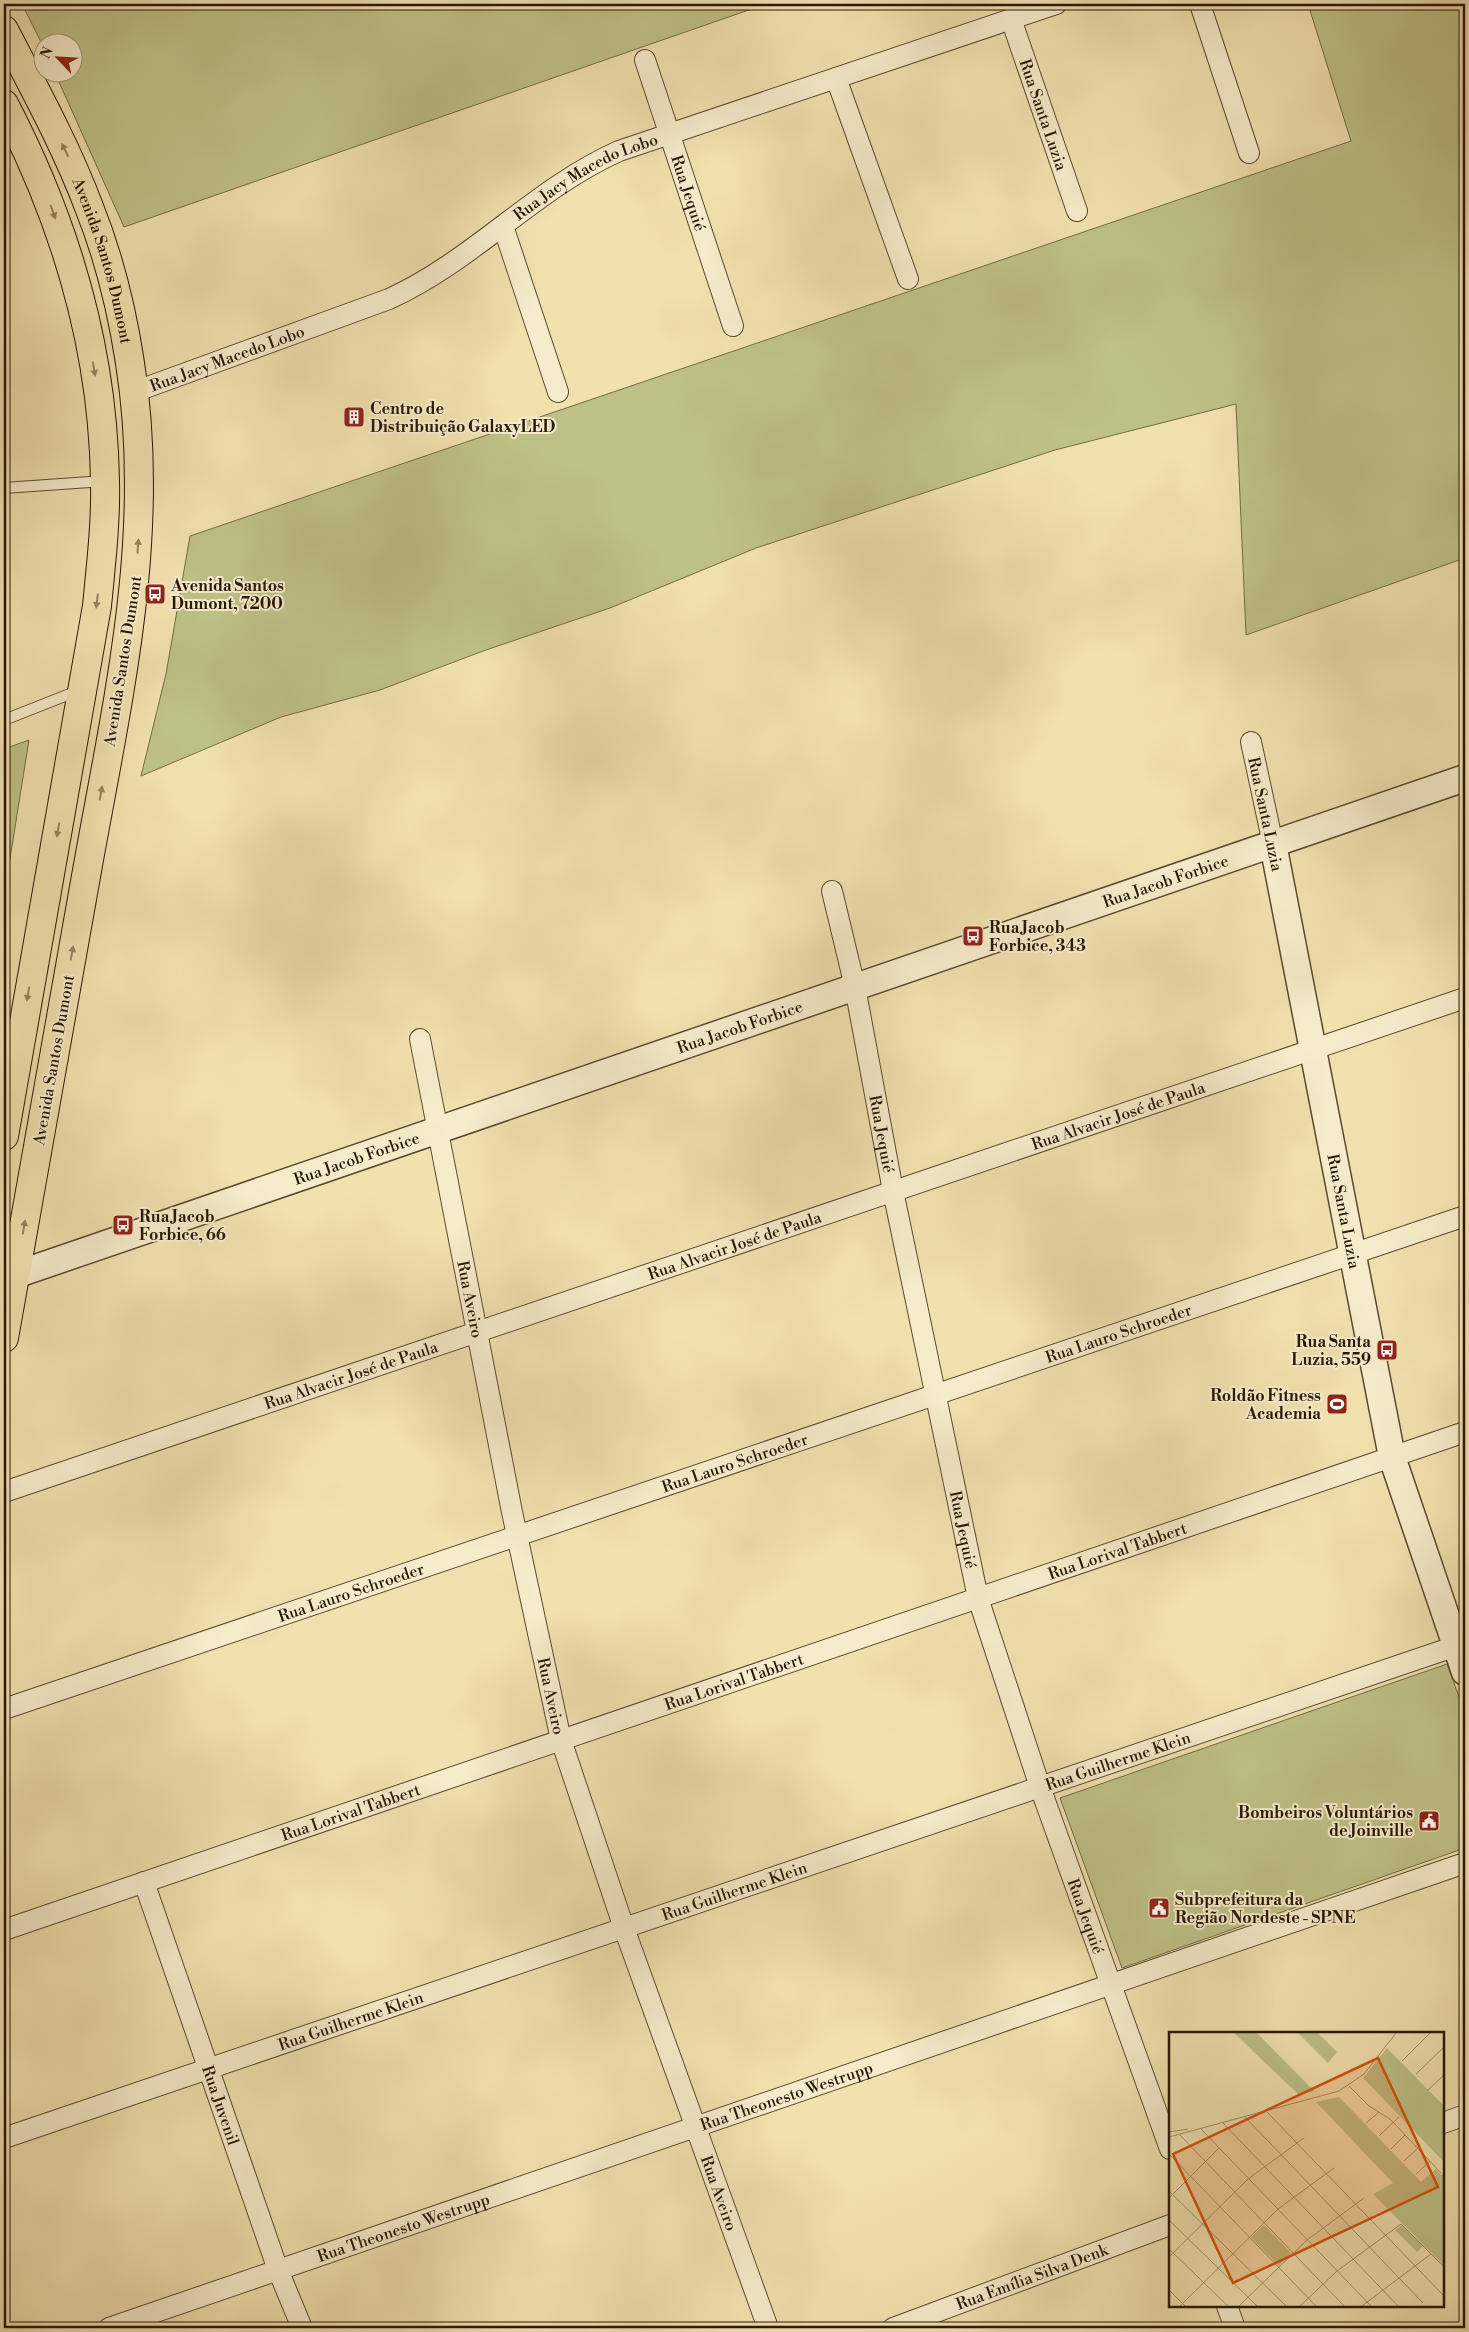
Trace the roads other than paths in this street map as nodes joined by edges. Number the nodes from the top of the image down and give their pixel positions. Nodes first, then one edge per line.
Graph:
1 (1056, 4) edge
2 (1200, 4) edge
3 (1011, 19) junction
4 (4, 30) edge
5 (645, 60) dead end
6 (836, 78) junction
7 (4, 104) edge
8 (670, 134) junction
9 (1249, 153) dead end
10 (1077, 210) dead end
11 (503, 226) junction
12 (908, 279) dead end
13 (733, 326) dead end
14 (134, 392) junction
15 (558, 392) dead end
16 (105, 481) junction
17 (4, 488) edge
18 (83, 688) junction
19 (4, 720) edge
20 (1251, 742) dead end
21 (1465, 778) edge
22 (1273, 844) junction
23 (832, 890) dead end
24 (855, 987) junction
25 (1465, 998) edge
26 (420, 1039) dead end
27 (20, 1042) junction
28 (1313, 1049) junction
29 (54, 1053) junction
30 (438, 1130) junction
31 (4, 1136) edge
32 (893, 1192) junction
33 (1465, 1216) edge
34 (1353, 1254) junction
35 (15, 1275) junction
36 (478, 1332) junction
37 (4, 1338) edge
38 (936, 1395) junction
39 (1465, 1432) edge
40 (1392, 1457) junction
41 (4, 1492) edge
42 (518, 1537) junction
43 (978, 1598) junction
44 (1461, 1644) edge
45 (1465, 1672) edge
46 (4, 1709) edge
47 (561, 1740) junction
48 (1040, 1787) junction
49 (1465, 1863) edge
50 (144, 1882) junction
51 (624, 1928) junction
52 (4, 1930) edge
53 (1111, 1985) junction
54 (207, 2069) junction
55 (1465, 2114) edge
56 (1444, 2123) edge
57 (695, 2127) junction
58 (4, 2138) edge
59 (1169, 2146) edge
60 (1169, 2225) edge
61 (278, 2270) junction
62 (1227, 2307) edge
63 (109, 2328) edge
64 (302, 2328) edge
65 (768, 2328) edge
66 (893, 2328) edge
67 (1235, 2328) edge

1 - 3 street, Rua Jacy Macedo Lobo
2 - 9 street
3 - 6 street, Rua Jacy Macedo Lobo
3 - 10 street, Rua Santa Luzia
14 -> 4 main road, Avenida Santos Dumont
5 - 8 street, Rua Jequié
6 - 8 street, Rua Jacy Macedo Lobo
6 - 12 street
7 -> 16 main road, Avenida Santos Dumont
8 - 11 street, Rua Jacy Macedo Lobo
8 - 13 street, Rua Jequié
11 - 14 street, Rua Jacy Macedo Lobo
11 - 15 street
29 -> 14 main road, Avenida Santos Dumont
16 - 17 lane
16 -> 18 main road, Avenida Santos Dumont
18 - 19 lane
18 -> 27 main road, Avenida Santos Dumont
20 - 22 street, Rua Santa Luzia
21 - 22 street, Rua Jacob Forbice
22 - 24 street, Rua Jacob Forbice
22 - 28 street, Rua Santa Luzia
23 - 24 street, Rua Jequié
24 - 30 street, Rua Jacob Forbice
24 - 32 street, Rua Jequié
25 - 28 street, Rua Alvacir José de Paula
26 - 30 street, Rua Aveiro
27 - 29 main road
27 - 31 main road, Avenida Santos Dumont
28 - 32 street, Rua Alvacir José de Paula
28 - 34 street, Rua Santa Luzia
35 -> 29 main road, Avenida Santos Dumont
30 - 35 street, Rua Jacob Forbice
30 - 36 street, Rua Aveiro
32 - 36 street, Rua Alvacir José de Paula
32 - 38 street, Rua Jequié
33 - 34 street, Rua Lauro Schroeder
34 - 38 street, Rua Lauro Schroeder
34 - 40 street, Rua Santa Luzia
35 - 37 main road, Avenida Santos Dumont
36 - 41 street, Rua Alvacir José de Paula
36 - 42 street, Rua Aveiro
38 - 42 street, Rua Lauro Schroeder
38 - 43 street, Rua Jequié
39 - 40 street, Rua Lorival Tabbert
40 - 43 street, Rua Lorival Tabbert
40 - 44 street, Rua Santa Luzia
42 - 46 street, Rua Lauro Schroeder
42 - 47 street, Rua Aveiro
43 - 47 street, Rua Lorival Tabbert
43 - 48 street, Rua Jequié
44 - 45 street, Rua Santa Luzia
44 - 48 street, Rua Guilherme Klein
47 - 50 street, Rua Lorival Tabbert
47 - 51 street, Rua Aveiro
48 - 51 street, Rua Guilherme Klein
48 - 53 street, Rua Jequié
49 - 53 street, Rua Theonesto Westrupp
50 - 52 street, Rua Lorival Tabbert
50 - 54 street, Rua Juvenil
51 - 54 street, Rua Guilherme Klein
51 - 57 street, Rua Aveiro
53 - 57 street, Rua Theonesto Westrupp
53 - 59 street, Rua Jequié
54 - 58 street, Rua Guilherme Klein
54 - 61 street, Rua Juvenil
55 - 56 street
57 - 61 street, Rua Theonesto Westrupp
57 - 65 street, Rua Aveiro
60 - 66 street, Rua Emília Silva Denk
61 - 63 street, Rua Theonesto Westrupp
61 - 64 street, Rua Juvenil
62 - 67 street

